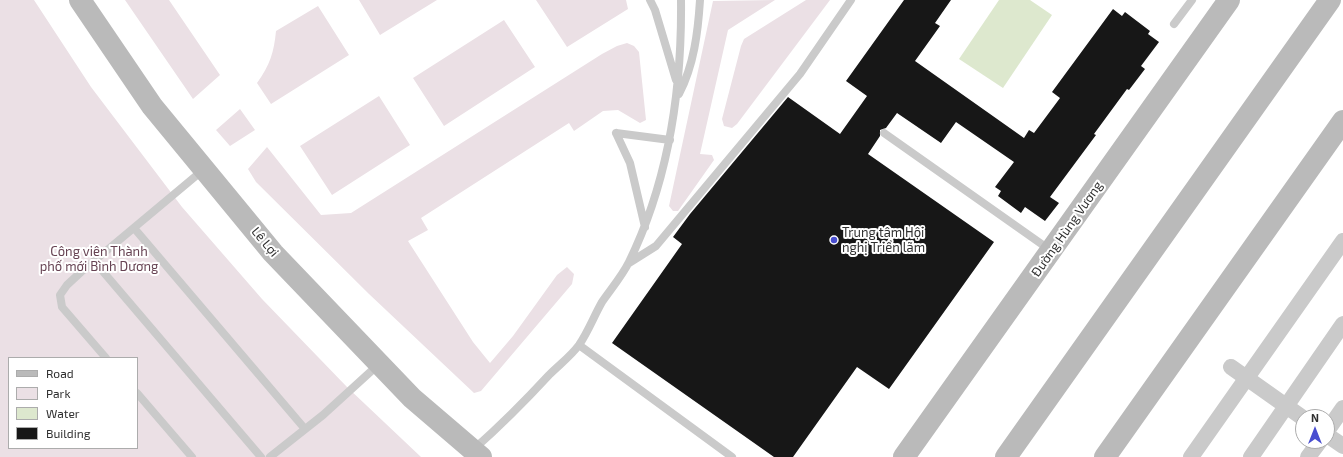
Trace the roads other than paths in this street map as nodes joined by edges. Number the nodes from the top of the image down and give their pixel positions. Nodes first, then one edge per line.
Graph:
1 (80, 0) edge
2 (650, 0) edge
3 (681, 0) edge
4 (700, 0) edge
5 (851, 0) edge
6 (1192, 0) edge
7 (1229, 0) edge
8 (1330, 0) edge
9 (1174, 24) dead end
10 (678, 84) junction
11 (677, 98) junction
12 (1343, 121) edge
13 (884, 133) dead end
14 (670, 140) junction
15 (204, 169) junction
16 (645, 227) junction
17 (134, 228) junction
18 (1343, 241) edge
19 (1051, 251) junction
20 (94, 262) junction
21 (629, 264) junction
22 (1342, 326) edge
23 (579, 345) junction
24 (105, 357) edge
25 (379, 364) junction
26 (1231, 367) dead end
27 (1247, 378) junction
28 (138, 394) edge
29 (1286, 406) junction
30 (1343, 408) edge
31 (1295, 412) edge
32 (1335, 420) edge
33 (305, 429) junction
34 (477, 454) edge
35 (1188, 455) edge
36 (192, 457) edge
37 (261, 457) edge
38 (270, 457) edge
39 (732, 457) edge
40 (904, 457) edge
41 (1006, 457) edge
42 (1105, 457) edge
43 (1251, 457) edge

1 - 15 main road, Lê Lợi
2 - 10 lane
3 - 10 lane
4 - 11 lane
5 - 21 lane
6 - 9 lane
7 - 19 main road, Đường Hùng Vương
8 - 41 main road
10 - 11 lane
11 - 14 lane
12 - 42 main road
13 - 19 lane
14 - 16 lane
14 - 16 lane
15 - 17 lane
15 - 25 main road, Lê Lợi
16 - 21 lane
17 - 20 lane
17 - 33 lane
18 - 27 street
19 - 40 main road, Đường Hùng Vương
20 - 24 lane
20 - 37 lane
21 - 23 lane
22 - 29 street
23 - 34 lane
23 - 39 lane
25 - 33 lane
25 - 34 main road, Lê Lợi
26 - 27 street
27 - 29 street
27 - 35 street
28 - 36 lane
29 - 31 street
29 - 43 street
30 - 32 street
33 - 38 lane

